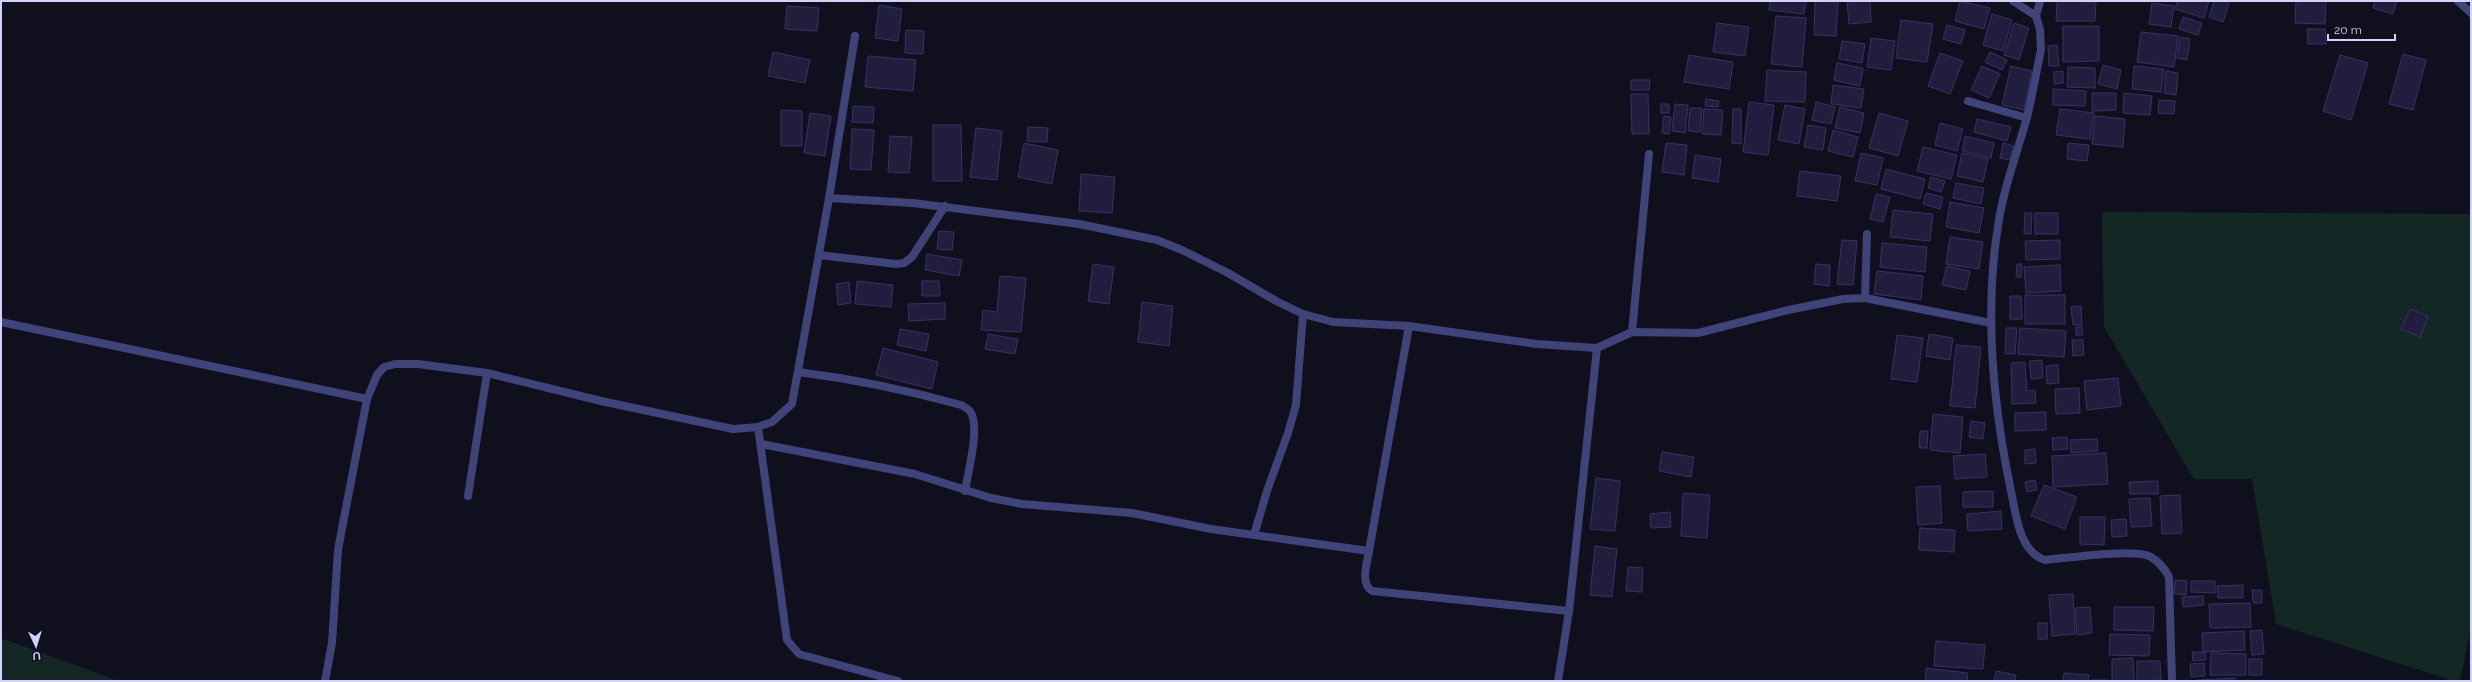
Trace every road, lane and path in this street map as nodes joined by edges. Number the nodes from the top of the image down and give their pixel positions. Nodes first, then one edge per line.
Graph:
1 (2013, 1) edge
2 (2040, 1) edge
3 (2458, 1) edge
4 (2471, 13) edge
5 (2036, 16) junction
6 (855, 36) dead end
7 (1968, 101) dead end
8 (2026, 118) junction
9 (1649, 154) dead end
10 (829, 198) junction
11 (945, 206) junction
12 (1866, 234) dead end
13 (819, 255) junction
14 (1865, 298) junction
15 (1303, 314) junction
16 (1, 322) edge
17 (1991, 323) junction
18 (1409, 326) junction
19 (1632, 332) junction
20 (1597, 348) junction
21 (798, 372) junction
22 (487, 373) junction
23 (367, 399) junction
24 (758, 427) junction
25 (761, 444) junction
26 (965, 490) junction
27 (468, 496) dead end
28 (1254, 535) junction
29 (1369, 551) junction
30 (1569, 611) junction
31 (325, 681) edge
32 (898, 681) edge
33 (1558, 681) edge
34 (2172, 681) edge

1 - 5 street
2 - 5 street
3 - 4 street
5 - 8 street
6 - 10 street
7 - 8 street
8 - 17 street
9 - 19 street
10 - 11 street
10 - 13 street
11 - 13 street
11 - 15 street
12 - 14 street
13 - 21 street
14 - 17 street
14 - 19 street
15 - 18 street
15 - 28 street
16 - 23 street
17 - 34 street
18 - 20 street
18 - 29 street
19 - 20 street
20 - 30 street
21 - 24 street
21 - 26 street
22 - 23 street
22 - 24 street
22 - 27 street
23 - 31 street
24 - 25 street
25 - 26 street
25 - 32 street
26 - 28 street
28 - 29 street
29 - 30 street
30 - 33 street

